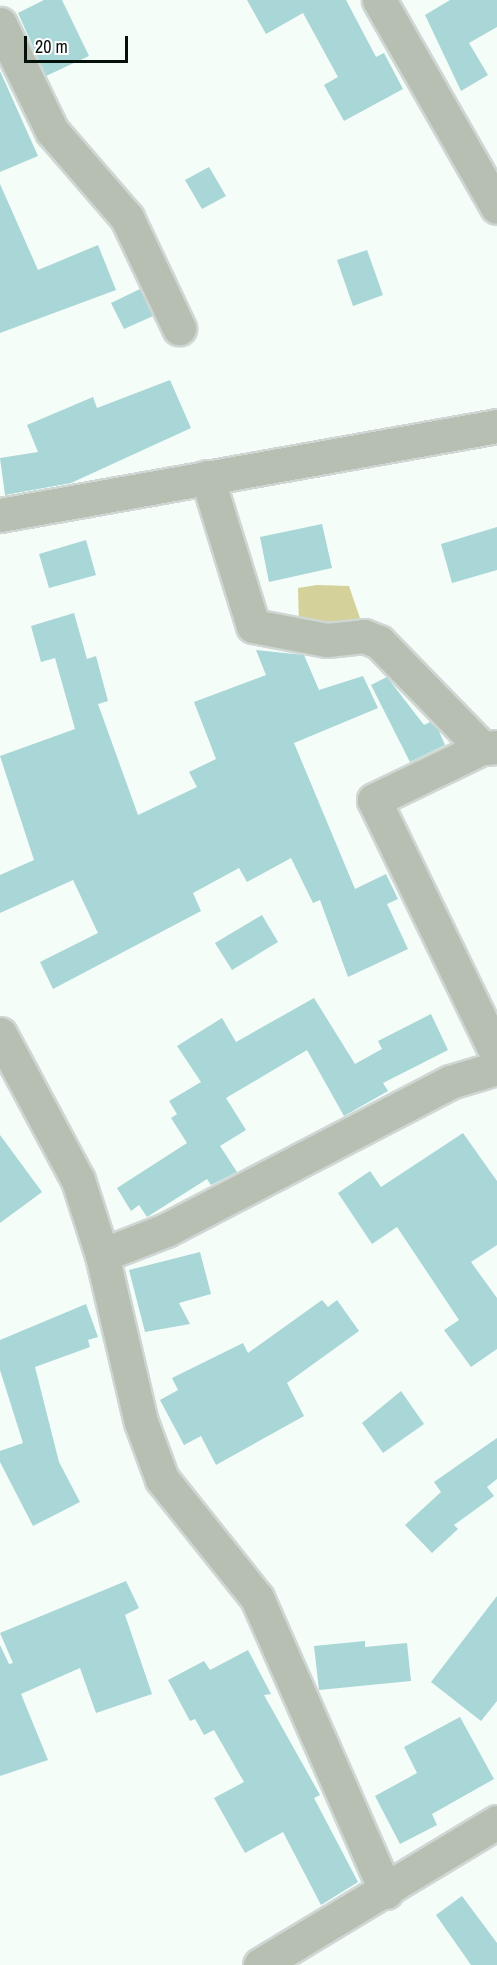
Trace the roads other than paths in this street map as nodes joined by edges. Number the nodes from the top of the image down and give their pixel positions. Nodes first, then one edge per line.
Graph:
1 (379, 0) edge
2 (0, 24) edge
3 (497, 207) edge
4 (179, 328) dead end
5 (497, 426) edge
6 (207, 477) junction
7 (0, 515) edge
8 (490, 747) edge
9 (4, 1052) edge
10 (497, 1054) edge
11 (497, 1068) edge
12 (102, 1255) junction
13 (497, 1822) edge
14 (386, 1892) junction
15 (260, 1965) edge

1 - 3 street
2 - 4 street
5 - 6 street
6 - 7 street
6 - 8 street
8 - 10 street
9 - 12 street
11 - 12 street
12 - 14 street
13 - 14 street
14 - 15 street

